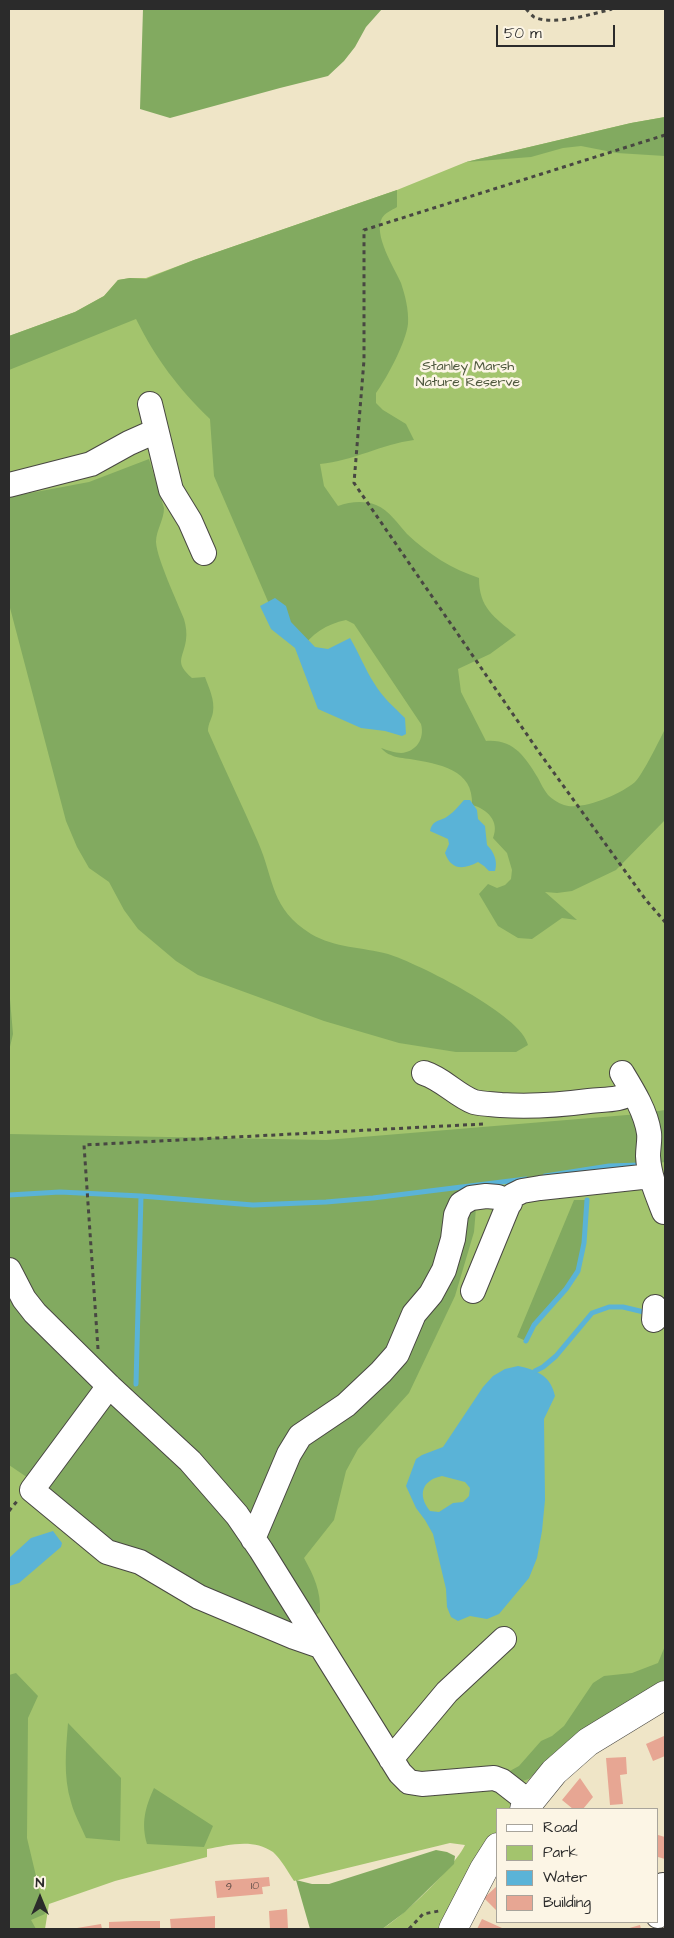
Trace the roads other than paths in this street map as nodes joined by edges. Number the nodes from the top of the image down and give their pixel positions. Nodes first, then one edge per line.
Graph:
1 (150, 404) dead end
2 (156, 431) junction
3 (9, 485) edge
4 (204, 553) dead end
5 (424, 1073) dead end
6 (649, 1166) junction
7 (510, 1203) junction
8 (664, 1212) dead end
9 (9, 1270) edge
10 (473, 1291) dead end
11 (108, 1386) junction
12 (253, 1539) junction
13 (504, 1639) dead end
14 (320, 1646) junction
15 (665, 1695) edge
16 (391, 1759) junction
17 (527, 1806) edge
18 (497, 1848) edge
19 (664, 1885) dead end
20 (659, 1911) edge
21 (456, 1923) edge

1 - 2 lane
2 - 3 lane
2 - 4 lane
5 - 6 lane
6 - 7 lane
6 - 8 lane
7 - 10 lane
7 - 12 lane
9 - 11 lane
11 - 12 lane
11 - 14 lane
12 - 14 lane
13 - 16 lane
14 - 16 lane
15 - 17 main road
16 - 17 lane
18 - 21 main road
19 - 20 lane

